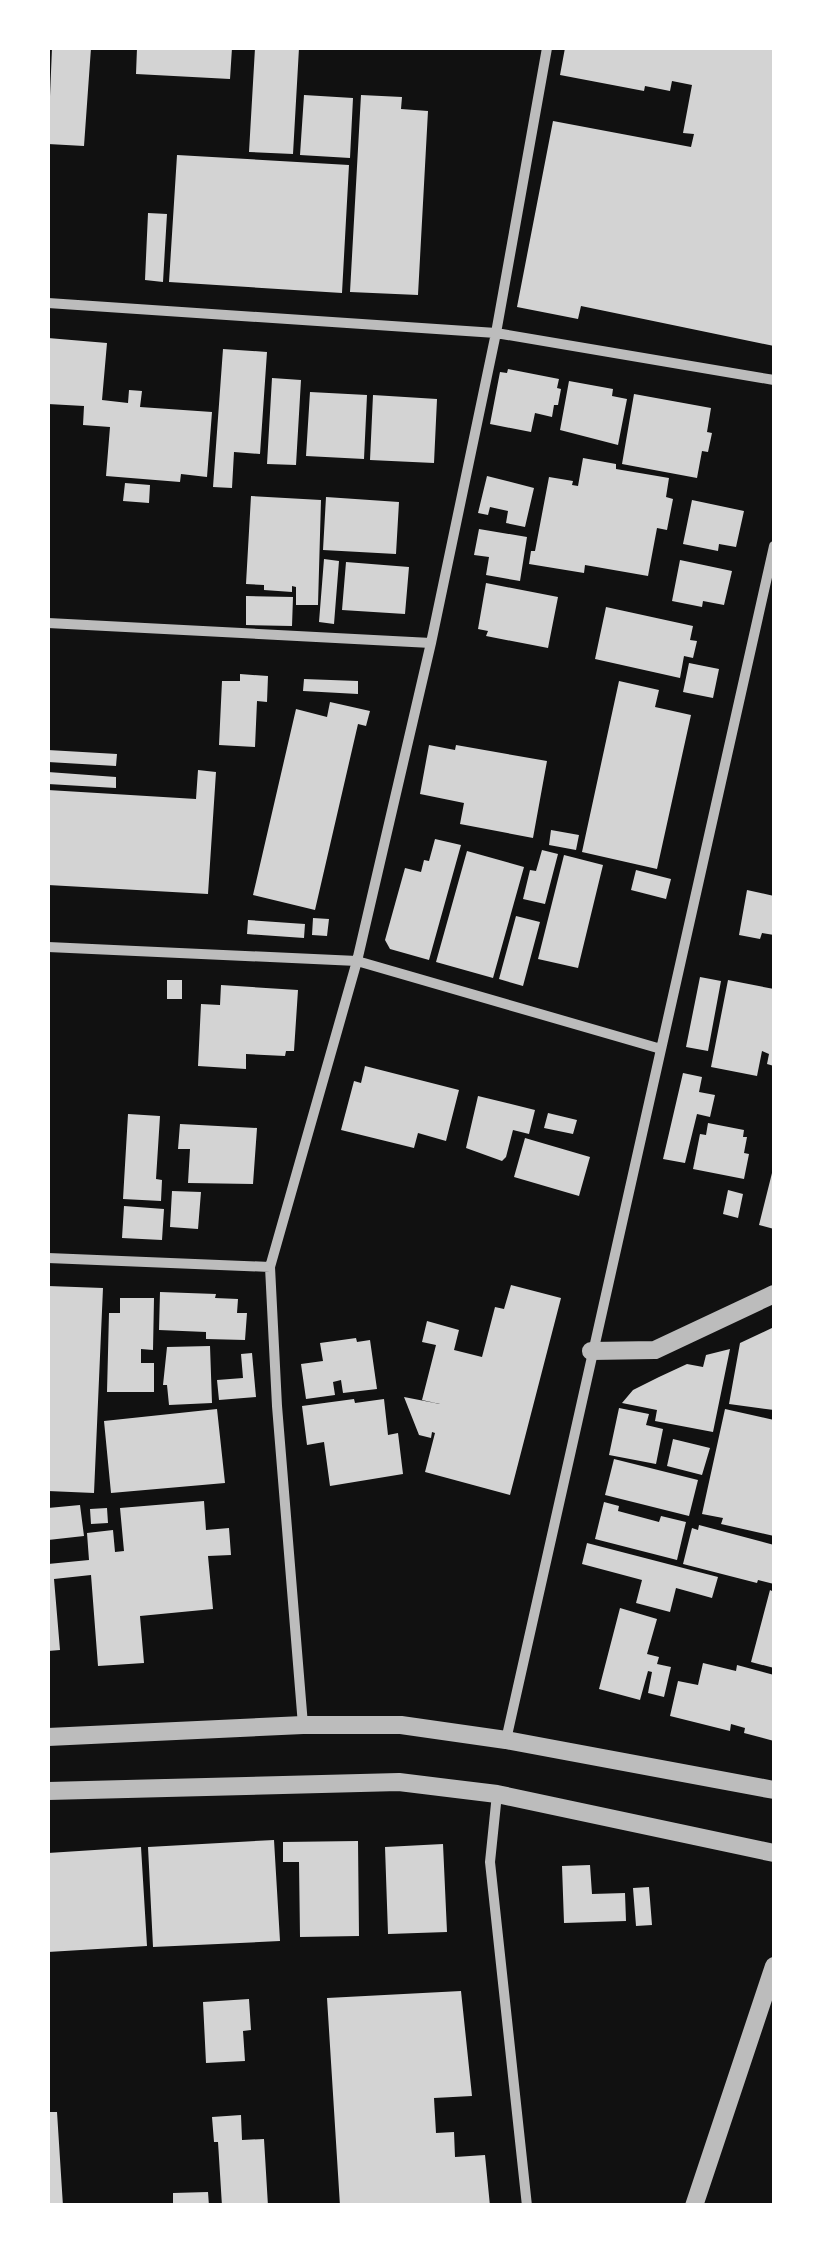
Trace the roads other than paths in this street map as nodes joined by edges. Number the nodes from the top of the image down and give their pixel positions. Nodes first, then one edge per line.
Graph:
1 (546, 48) edge
2 (48, 303) edge
3 (496, 333) junction
4 (774, 380) edge
5 (774, 546) edge
6 (48, 623) edge
7 (431, 644) junction
8 (48, 948) edge
9 (357, 961) junction
10 (661, 1048) junction
11 (48, 1258) edge
12 (270, 1267) junction
13 (774, 1294) edge
14 (592, 1351) junction
15 (303, 1725) junction
16 (48, 1736) edge
17 (506, 1740) junction
18 (774, 1790) edge
19 (48, 1791) edge
20 (497, 1794) junction
21 (774, 1853) edge
22 (774, 1966) edge
23 (527, 2206) edge
24 (694, 2206) edge

1 - 3 street
2 - 3 street
3 - 4 street
3 - 7 street
5 - 10 street
6 - 7 street
7 - 9 street
8 - 9 street
9 - 10 street
9 - 12 street
10 - 14 street
11 - 12 street
12 - 15 street
13 - 14 street
14 - 17 street
15 - 16 street
15 - 17 street
17 - 18 street
19 - 20 street
20 - 21 street
20 - 23 street
22 - 24 street

